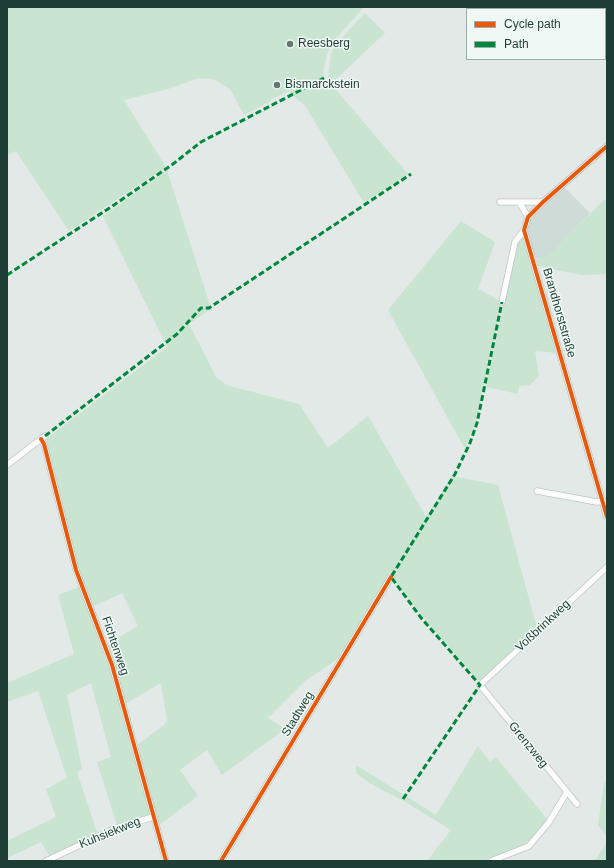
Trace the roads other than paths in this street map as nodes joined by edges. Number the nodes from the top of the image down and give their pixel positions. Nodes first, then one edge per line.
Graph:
1 (607, 146) edge
2 (500, 202) dead end
3 (519, 202) junction
4 (543, 202) junction
5 (528, 217) junction
6 (524, 230) junction
7 (502, 302) dead end
8 (7, 465) edge
9 (537, 491) dead end
10 (605, 504) edge
11 (607, 517) edge
12 (607, 566) edge
13 (391, 578) dead end
14 (480, 686) joint
15 (566, 792) junction
16 (577, 804) dead end
17 (153, 817) junction
18 (46, 861) edge
19 (166, 861) edge
20 (221, 861) edge
21 (491, 861) edge

1 - 4 street
2 - 3 street
3 - 4 street
3 - 5 street
4 - 5 street
5 - 6 street
6 - 7 street
6 - 10 street, Brandhorststraße
8 - 17 street, Fichtenweg
9 - 10 street
10 - 11 street, Brandhorststraße
12 - 14 street, Voßbrinkweg
13 - 20 street, Stadtweg
14 - 15 street, Grenzweg
15 - 16 street, Grenzweg
15 - 21 street
17 - 18 street, Kuhsiekweg
17 - 19 street, Fichtenweg

